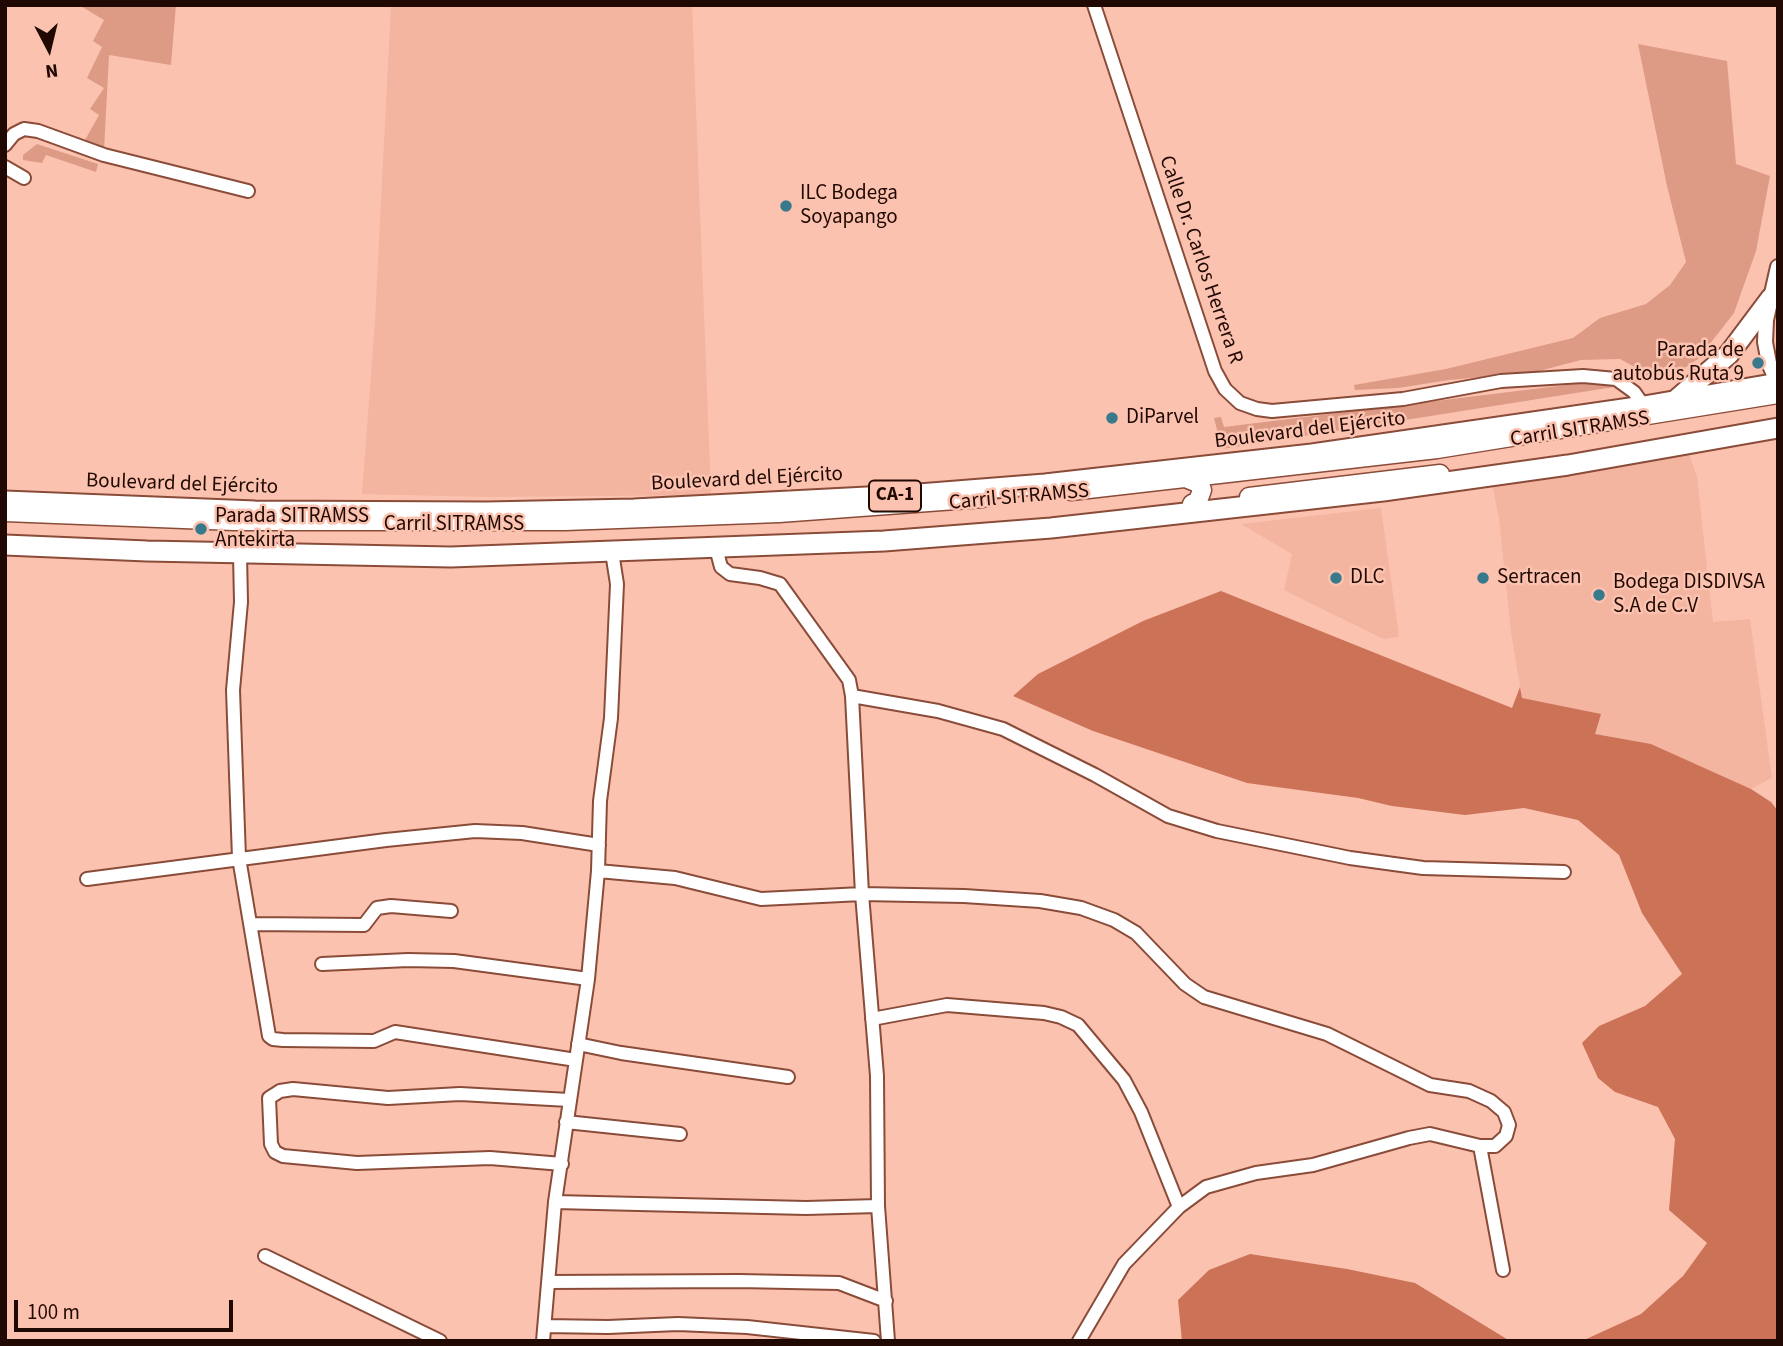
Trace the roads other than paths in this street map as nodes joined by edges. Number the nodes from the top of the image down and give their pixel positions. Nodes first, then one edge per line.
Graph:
1 (1094, 5) edge
2 (5, 145) edge
3 (5, 167) edge
4 (24, 178) dead end
5 (248, 191) dead end
6 (1778, 267) edge
7 (1775, 306) edge
8 (1778, 384) edge
9 (1778, 394) edge
10 (1674, 401) junction
11 (1644, 407) junction
12 (1778, 419) edge
13 (1778, 428) edge
14 (1269, 469) junction
15 (1188, 479) junction
16 (1272, 494) junction
17 (5, 501) edge
18 (1192, 504) junction
19 (5, 512) edge
20 (5, 537) edge
21 (5, 545) edge
22 (716, 548) junction
23 (612, 552) junction
24 (240, 554) junction
25 (852, 696) junction
26 (599, 845) junction
27 (239, 858) junction
28 (598, 871) junction
29 (1564, 872) dead end
30 (87, 878) dead end
31 (862, 894) junction
32 (451, 911) dead end
33 (250, 924) junction
34 (322, 964) dead end
35 (588, 979) junction
36 (872, 1019) junction
37 (578, 1044) junction
38 (576, 1060) junction
39 (788, 1077) dead end
40 (569, 1100) junction
41 (566, 1122) junction
42 (680, 1134) dead end
43 (1480, 1146) junction
44 (562, 1164) junction
45 (555, 1202) junction
46 (878, 1206) junction
47 (1179, 1207) junction
48 (265, 1256) dead end
49 (1503, 1270) dead end
50 (548, 1282) junction
51 (886, 1301) junction
52 (545, 1326) junction
53 (440, 1341) edge
54 (543, 1341) edge
55 (874, 1341) edge
56 (888, 1341) edge
57 (1079, 1341) edge

1 - 11 street, Calle Dr. Carlos Herrera R
2 - 5 street
3 - 4 street
6 - 7 street
7 - 8 street
7 - 10 highway
8 - 10 highway, Boulevard del Ejército / CA-1
9 - 14 main road, Carril SITRAMSS
10 - 11 highway, Boulevard del Ejército / CA-1
11 - 17 highway, Boulevard del Ejército / CA-1
12 - 16 main road, Carril SITRAMSS
13 - 22 highway, CA-1
14 - 15 main road, Carril SITRAMSS
14 - 16 main road
15 - 18 main road
15 - 19 main road, Carril SITRAMSS
16 - 18 main road, Carril SITRAMSS
18 - 20 main road, Carril SITRAMSS
21 - 24 highway, CA-1
22 - 23 highway, CA-1
22 - 25 street
23 - 24 highway, CA-1
23 - 26 street
24 - 27 street
25 - 29 street
25 - 31 street
26 - 27 street
26 - 28 street
27 - 30 street
27 - 33 street
28 - 31 street
28 - 35 street
31 - 36 street
31 - 43 street
32 - 33 street
33 - 38 street
34 - 35 street
35 - 37 street
36 - 46 street
36 - 47 street
37 - 38 street
37 - 39 street
38 - 40 street
40 - 41 street
40 - 44 street
41 - 42 street
41 - 44 street
43 - 47 street
43 - 49 street
44 - 45 street
45 - 46 street
45 - 50 street
46 - 51 street
47 - 57 street
48 - 53 street
50 - 51 street
50 - 52 street
51 - 56 street
52 - 54 street
52 - 55 street

